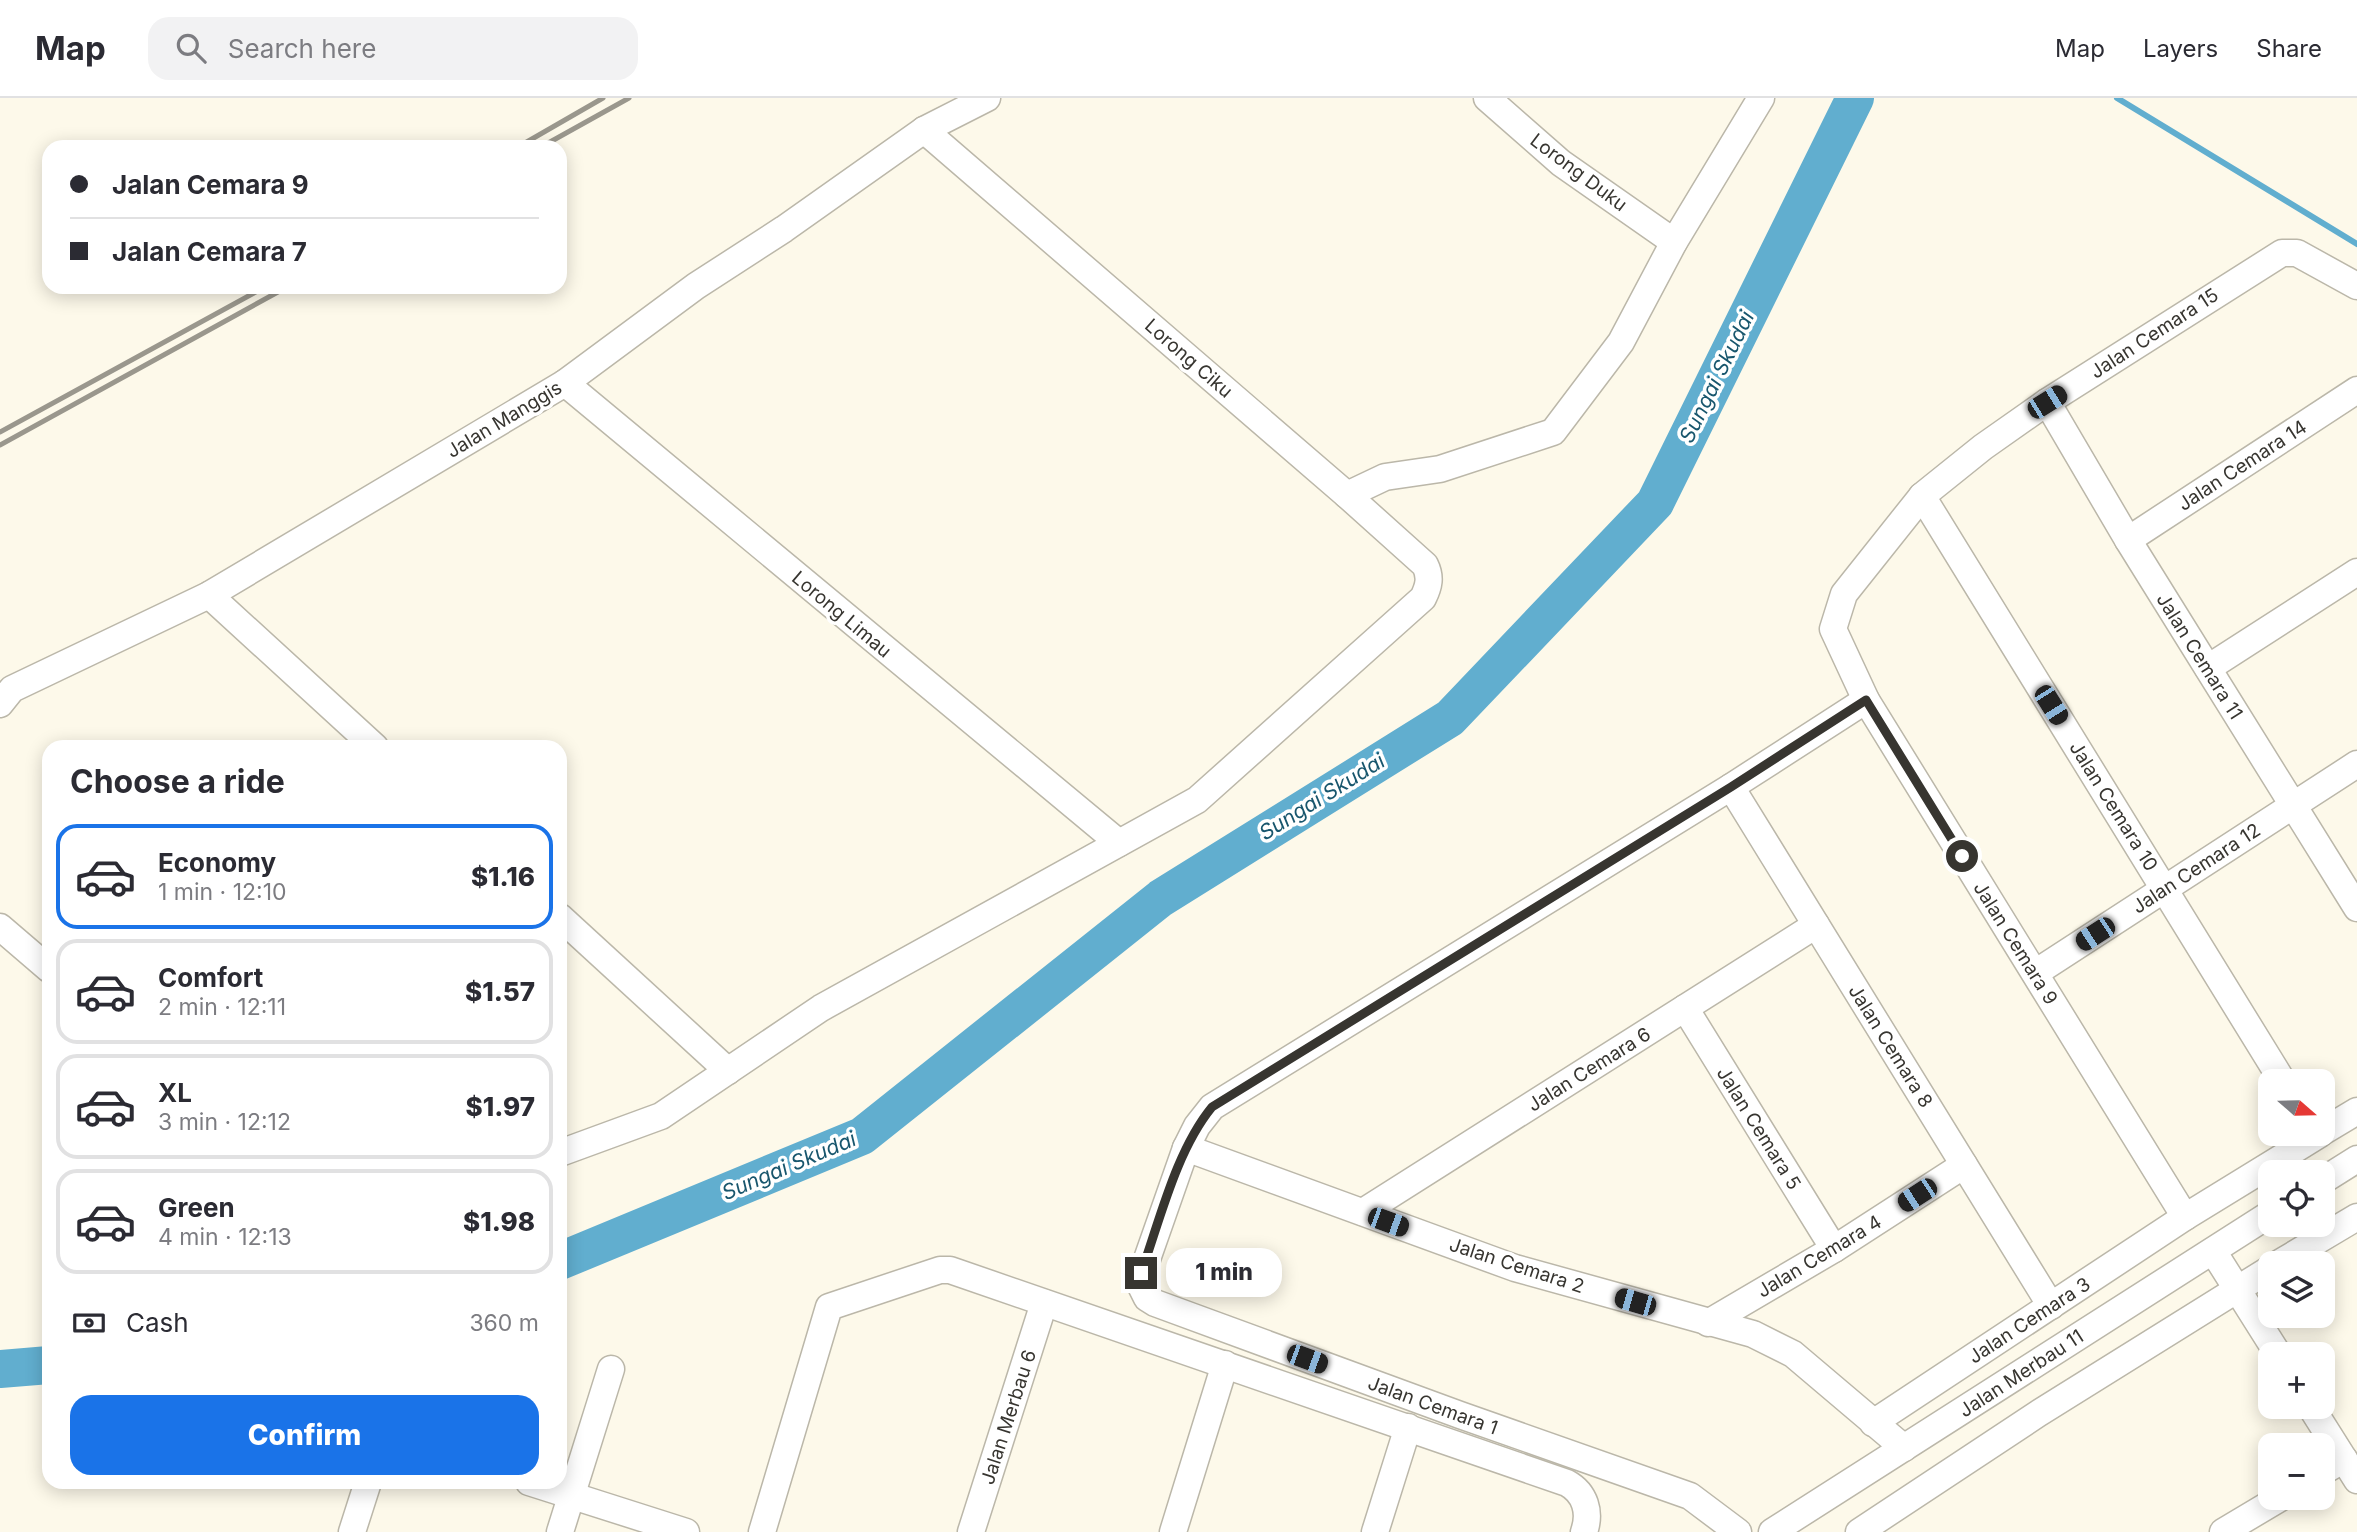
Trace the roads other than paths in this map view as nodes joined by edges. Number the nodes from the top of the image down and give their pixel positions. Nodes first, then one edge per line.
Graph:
1 (987, 98) edge
2 (1487, 98) edge
3 (1761, 98) edge
4 (924, 130) junction
5 (1674, 242) junction
6 (2357, 286) edge
7 (565, 383) junction
8 (2357, 390) edge
9 (2047, 402) junction
10 (1347, 495) junction
11 (1922, 496) junction
12 (2127, 540) junction
13 (2357, 572) edge
14 (209, 595) junction
15 (1833, 629) joint
16 (2208, 668) junction
17 (1866, 700) junction
18 (0, 704) edge
19 (367, 740) edge
20 (2357, 764) edge
21 (1731, 787) junction
22 (2294, 805) junction
23 (1119, 843) junction
24 (2165, 889) junction
25 (2357, 908) edge
26 (567, 923) edge
27 (1816, 925) junction
28 (0, 927) edge
29 (42, 963) edge
30 (2035, 973) junction
31 (1685, 1008) junction
32 (2275, 1069) edge
33 (728, 1071) junction
34 (2357, 1111) edge
35 (2335, 1124) edge
36 (2299, 1146) edge
37 (1186, 1148) junction
38 (567, 1150) edge
39 (2357, 1159) edge
40 (1964, 1165) junction
41 (2335, 1173) edge
42 (1363, 1212) junction
43 (2185, 1217) junction
44 (2357, 1217) edge
45 (2258, 1222) edge
46 (1834, 1248) junction
47 (2213, 1251) junction
48 (2300, 1251) edge
49 (2258, 1276) edge
50 (2236, 1289) junction
51 (1044, 1303) junction
52 (2051, 1306) junction
53 (1708, 1323) junction
54 (2270, 1342) edge
55 (1225, 1364) junction
56 (611, 1370) dead end
57 (2317, 1419) edge
58 (1873, 1423) junction
59 (1408, 1427) junction
60 (1904, 1448) junction
61 (2341, 1471) edge
62 (366, 1489) edge
63 (548, 1489) edge
64 (571, 1497) junction
65 (2260, 1510) edge
66 (352, 1532) edge
67 (560, 1532) edge
68 (686, 1532) edge
69 (762, 1532) edge
70 (971, 1532) edge
71 (1173, 1532) edge
72 (1375, 1532) edge
73 (1584, 1532) edge
74 (1738, 1532) edge
75 (1772, 1532) edge
76 (1859, 1532) edge
77 (2223, 1532) edge

1 - 4 street, Jalan Manggis
2 - 5 street, Lorong Duku
3 - 5 street
4 - 7 street, Jalan Manggis
4 - 10 street, Lorong Ciku
5 - 10 street
6 - 9 street, Jalan Cemara 15
7 - 14 street, Jalan Manggis
7 - 23 street, Lorong Limau
8 - 12 street, Jalan Cemara 14
9 - 11 street, Jalan Cemara 15
9 - 12 street, Jalan Cemara 11
10 - 23 street, Lorong Ciku
11 - 15 street, Jalan Cemara 15
11 - 24 street, Jalan Cemara 10
12 - 16 street, Jalan Cemara 11
13 - 16 street
14 - 18 street, Jalan Manggis
14 - 19 street
15 - 17 street, Jalan Cemara 9
16 - 22 street, Jalan Cemara 11
17 - 21 street
17 - 30 street, Jalan Cemara 9
20 - 22 street, Jalan Cemara 12
21 - 27 street, Jalan Cemara 8
21 - 37 street
22 - 24 street, Jalan Cemara 12
22 - 25 street, Jalan Cemara 11
23 - 33 street
24 - 30 street, Jalan Cemara 12
24 - 32 street, Jalan Cemara 10
26 - 33 street
27 - 31 street, Jalan Cemara 6
27 - 40 street, Jalan Cemara 8
28 - 29 street
30 - 43 street, Jalan Cemara 9
31 - 42 street, Jalan Cemara 6
31 - 46 street, Jalan Cemara 5
33 - 38 street
34 - 35 street, Jalan Cemara 3
36 - 43 street, Jalan Cemara 3
37 - 42 street, Jalan Cemara 2
37 - 74 street, Jalan Cemara 1
39 - 41 street
40 - 46 street, Jalan Cemara 4
40 - 52 street, Jalan Cemara 8
42 - 53 street, Jalan Cemara 2
43 - 52 street, Jalan Cemara 3
44 - 48 street
45 - 47 street, Jalan Merbau 11
46 - 53 street, Jalan Cemara 4
47 - 50 street
47 - 60 street, Jalan Merbau 11
49 - 50 street
50 - 54 street
50 - 76 street
51 - 55 street
51 - 69 street
51 - 70 street, Jalan Merbau 6
52 - 58 street, Jalan Cemara 3
53 - 58 street, Jalan Cemara 2
55 - 59 street
55 - 71 street
56 - 64 street
57 - 61 street
58 - 60 street, Jalan Cemara 2
59 - 72 street
59 - 73 street
60 - 75 street, Jalan Merbau 11
62 - 66 street
63 - 64 street
64 - 67 street
64 - 68 street
65 - 77 street

